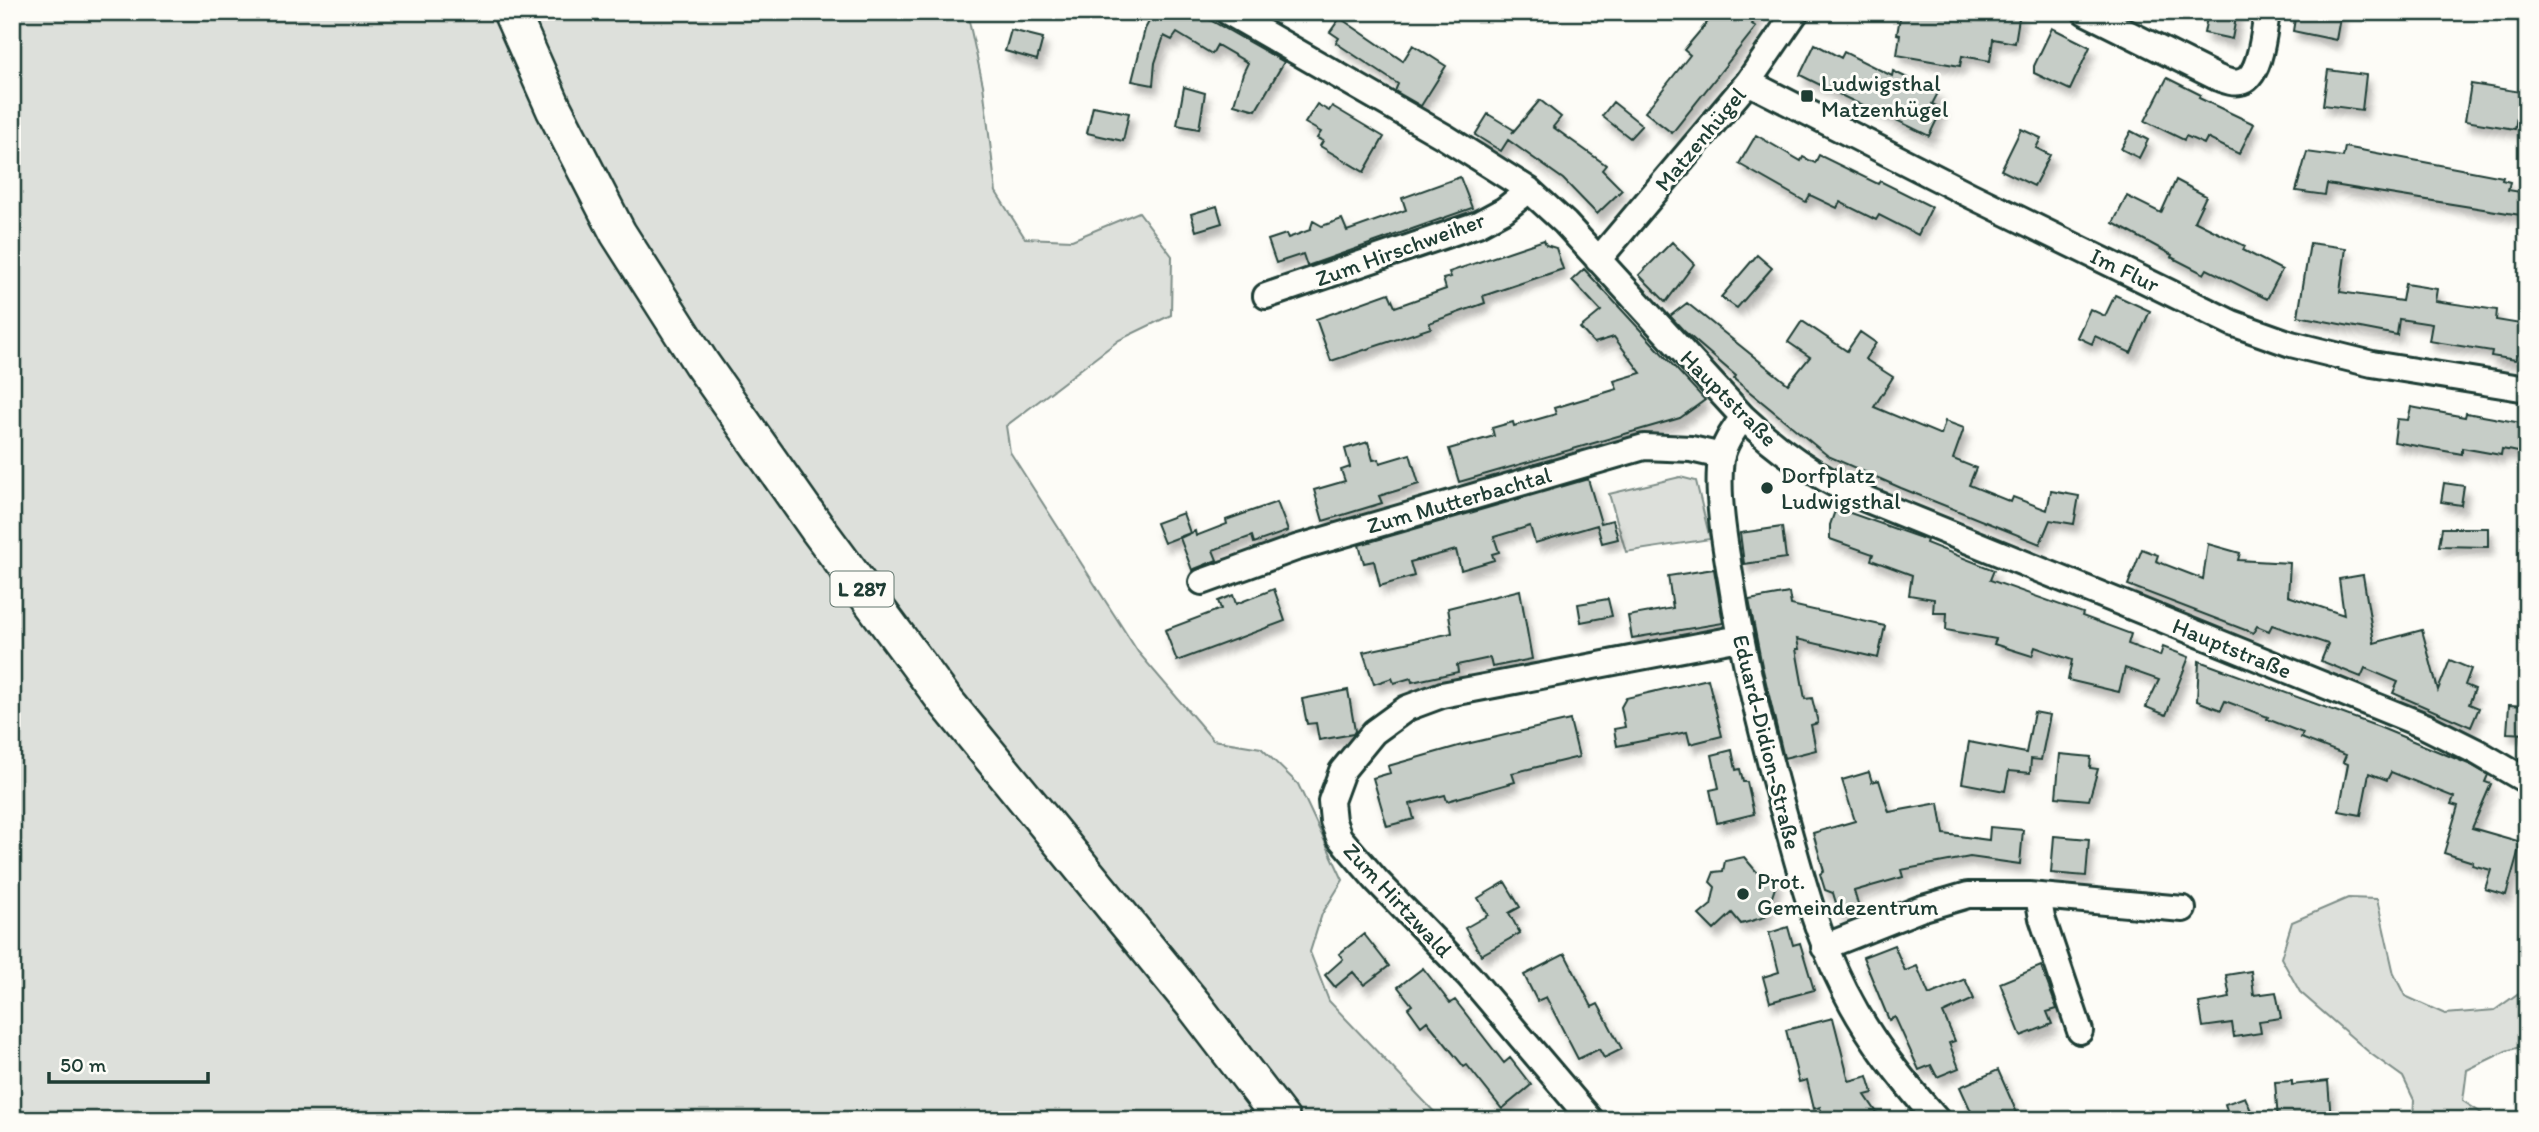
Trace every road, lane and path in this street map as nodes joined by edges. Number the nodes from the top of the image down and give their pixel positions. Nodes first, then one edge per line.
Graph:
1 (511, 12) edge
2 (1228, 12) edge
3 (1796, 12) edge
4 (2085, 12) edge
5 (2267, 12) edge
6 (1748, 82) junction
7 (1529, 190) junction
8 (1598, 260) junction
9 (1266, 296) dead end
10 (2527, 389) edge
11 (1743, 417) junction
12 (1721, 456) junction
13 (1202, 582) dead end
14 (1740, 638) junction
15 (2527, 781) edge
16 (2038, 896) junction
17 (2183, 909) dead end
18 (1824, 947) junction
19 (2080, 1031) dead end
20 (1282, 1120) edge
21 (1591, 1120) edge
22 (1937, 1120) edge

1 - 20 highway, L 287
2 - 7 street, Hauptstraße
3 - 6 street, Matzenhügel
4 - 5 street
6 - 8 street, Matzenhügel
6 - 10 street, Im Flur
7 - 8 street, Hauptstraße
7 - 9 street, Zum Hirschweiher
8 - 11 street, Hauptstraße
11 - 12 street, Eduard-Didion-Straße
11 - 15 street, Hauptstraße
12 - 13 street, Zum Mutterbachtal
12 - 14 street, Eduard-Didion-Straße
14 - 18 street, Eduard-Didion-Straße
14 - 21 street, Zum Hirtzwald
16 - 17 street
16 - 18 street
16 - 19 street
18 - 22 street, Eduard-Didion-Straße

